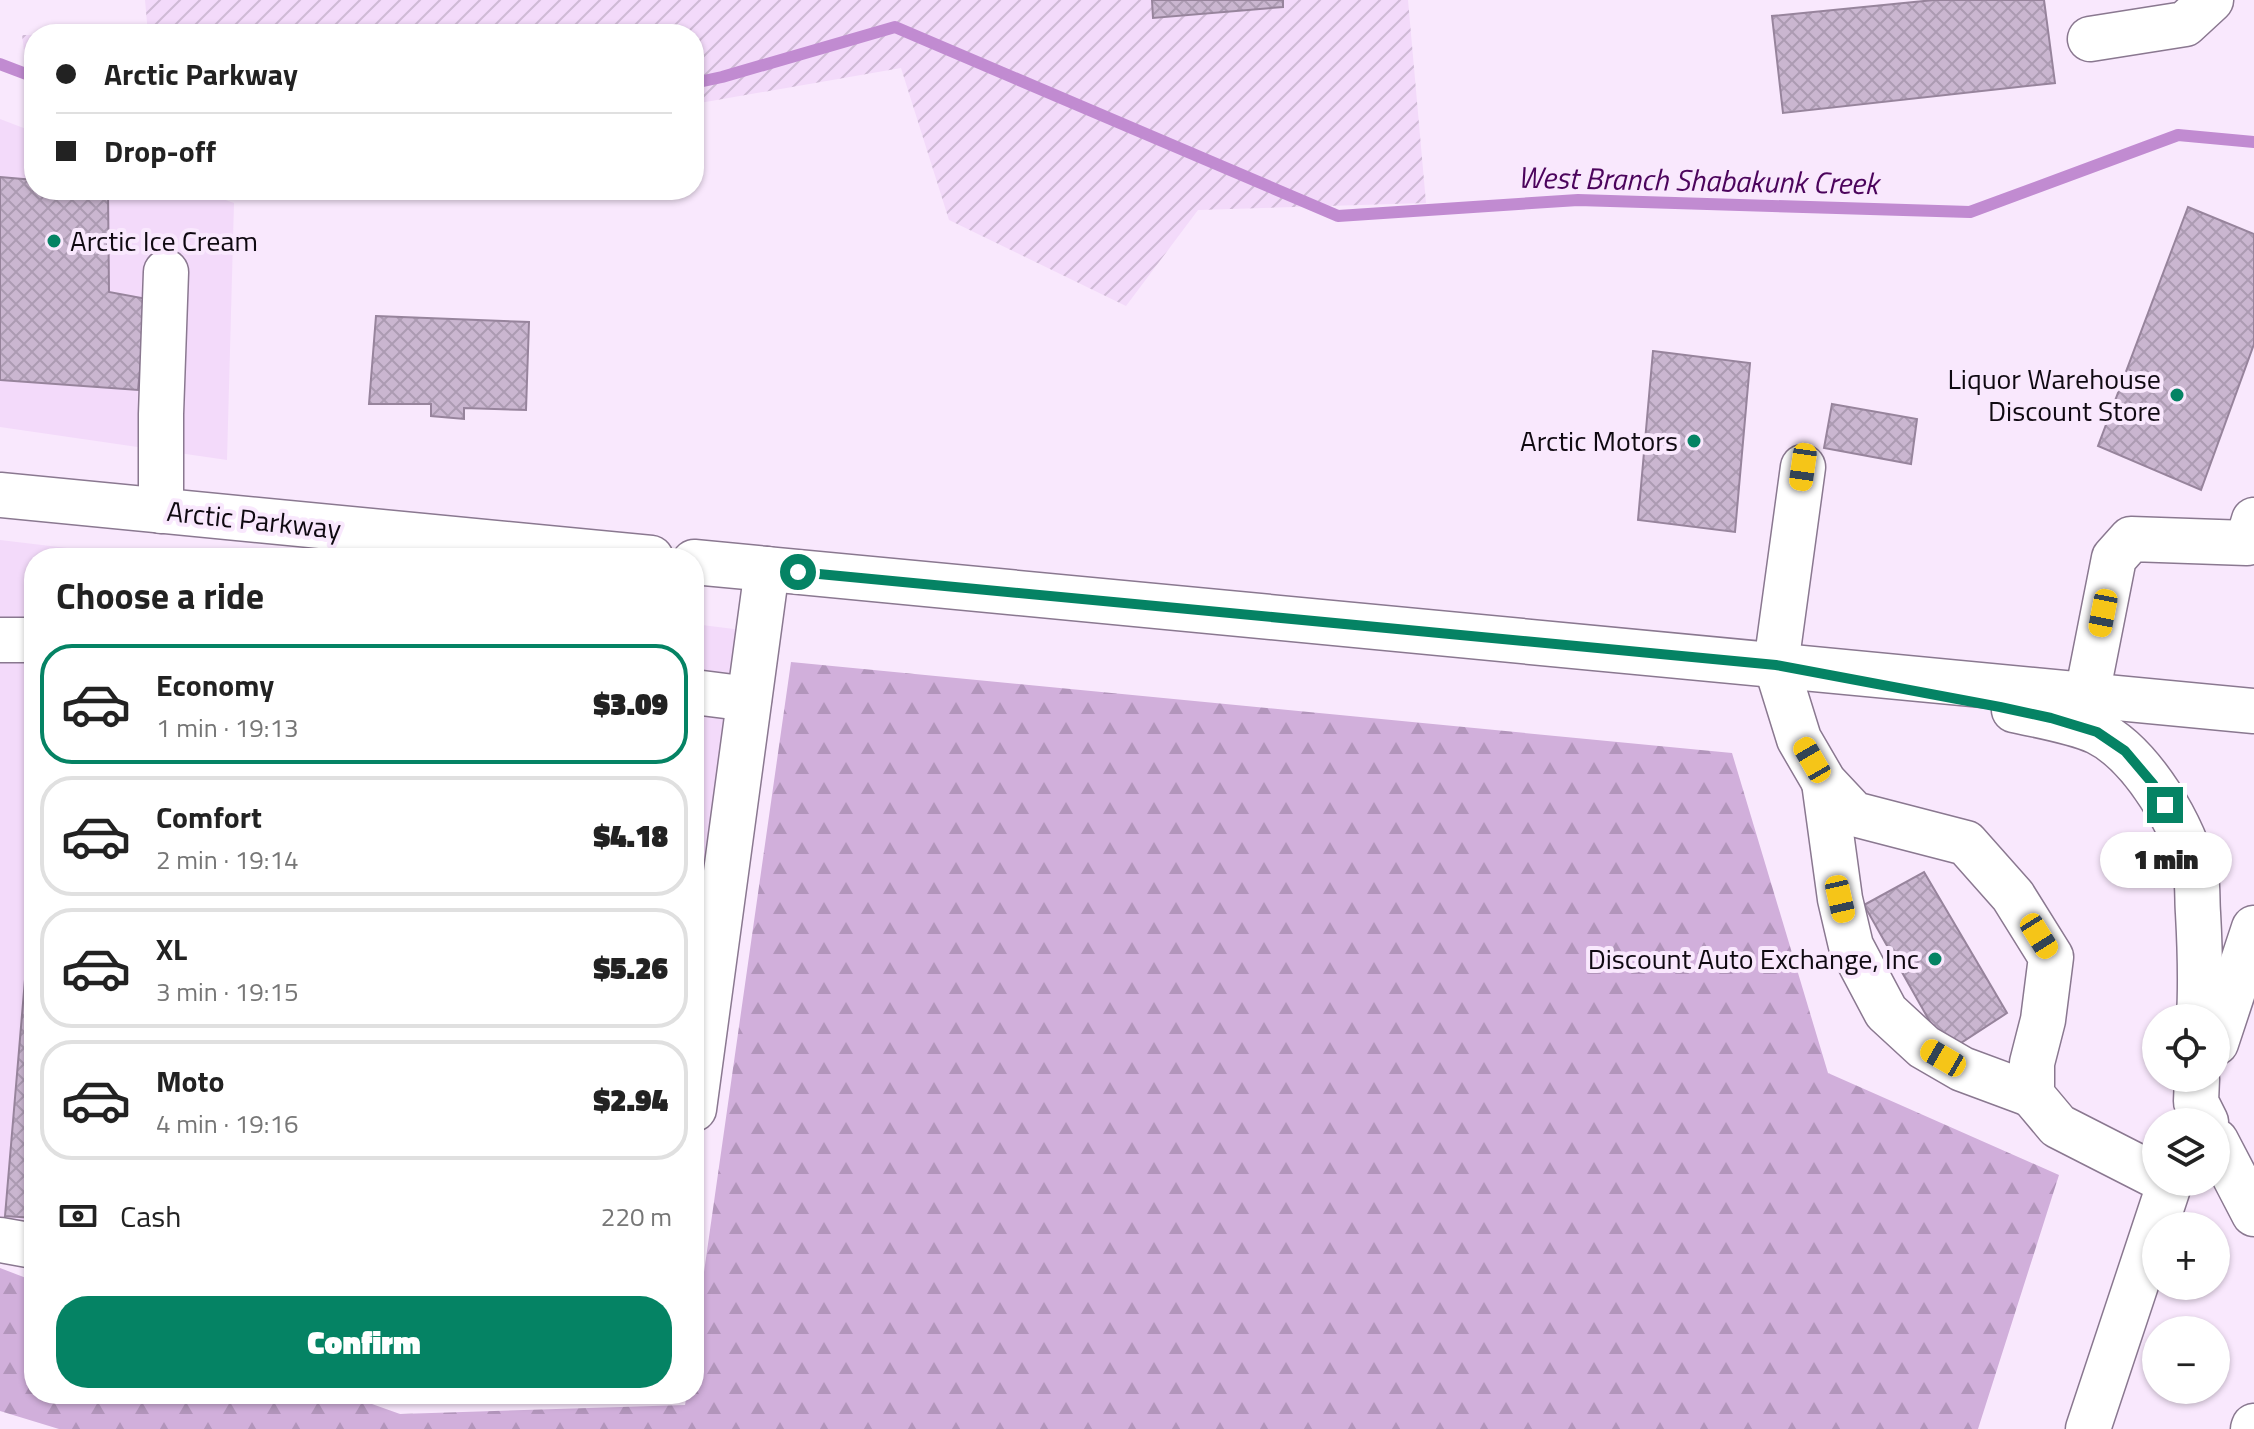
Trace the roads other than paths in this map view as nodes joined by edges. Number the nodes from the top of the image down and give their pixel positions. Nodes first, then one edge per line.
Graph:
1 (2211, 0) edge
2 (2090, 39) dead end
3 (166, 272) dead end
4 (1803, 467) dead end
5 (0, 495) edge
6 (161, 511) junction
7 (2254, 520) edge
8 (374, 545) edge
9 (438, 548) edge
10 (704, 563) edge
11 (767, 569) junction
12 (0, 640) edge
13 (24, 640) edge
14 (1776, 665) junction
15 (704, 693) edge
16 (2087, 695) junction
17 (749, 699) junction
18 (2254, 711) edge
19 (1824, 782) junction
20 (2254, 928) edge
21 (2200, 1004) edge
22 (2229, 1004) edge
23 (704, 1034) edge
24 (2032, 1095) junction
25 (2230, 1168) edge
26 (2142, 1169) edge
27 (2165, 1196) edge
28 (2254, 1214) edge
29 (0, 1240) edge
30 (24, 1244) edge
31 (2088, 1429) edge

1 - 2 street
3 - 6 street
4 - 14 street
5 - 6 street, Arctic Parkway
6 - 8 street, Arctic Parkway
7 - 16 street
8 - 9 street, Arctic Parkway
10 - 11 street
11 - 14 street
11 - 17 street
12 - 13 street
14 - 16 street
14 - 19 street
14 - 21 street
15 - 17 street
16 - 18 street
17 - 23 street
19 - 24 street
19 - 24 street
20 - 22 street
24 - 26 street
25 - 28 street
27 - 31 street
29 - 30 street

